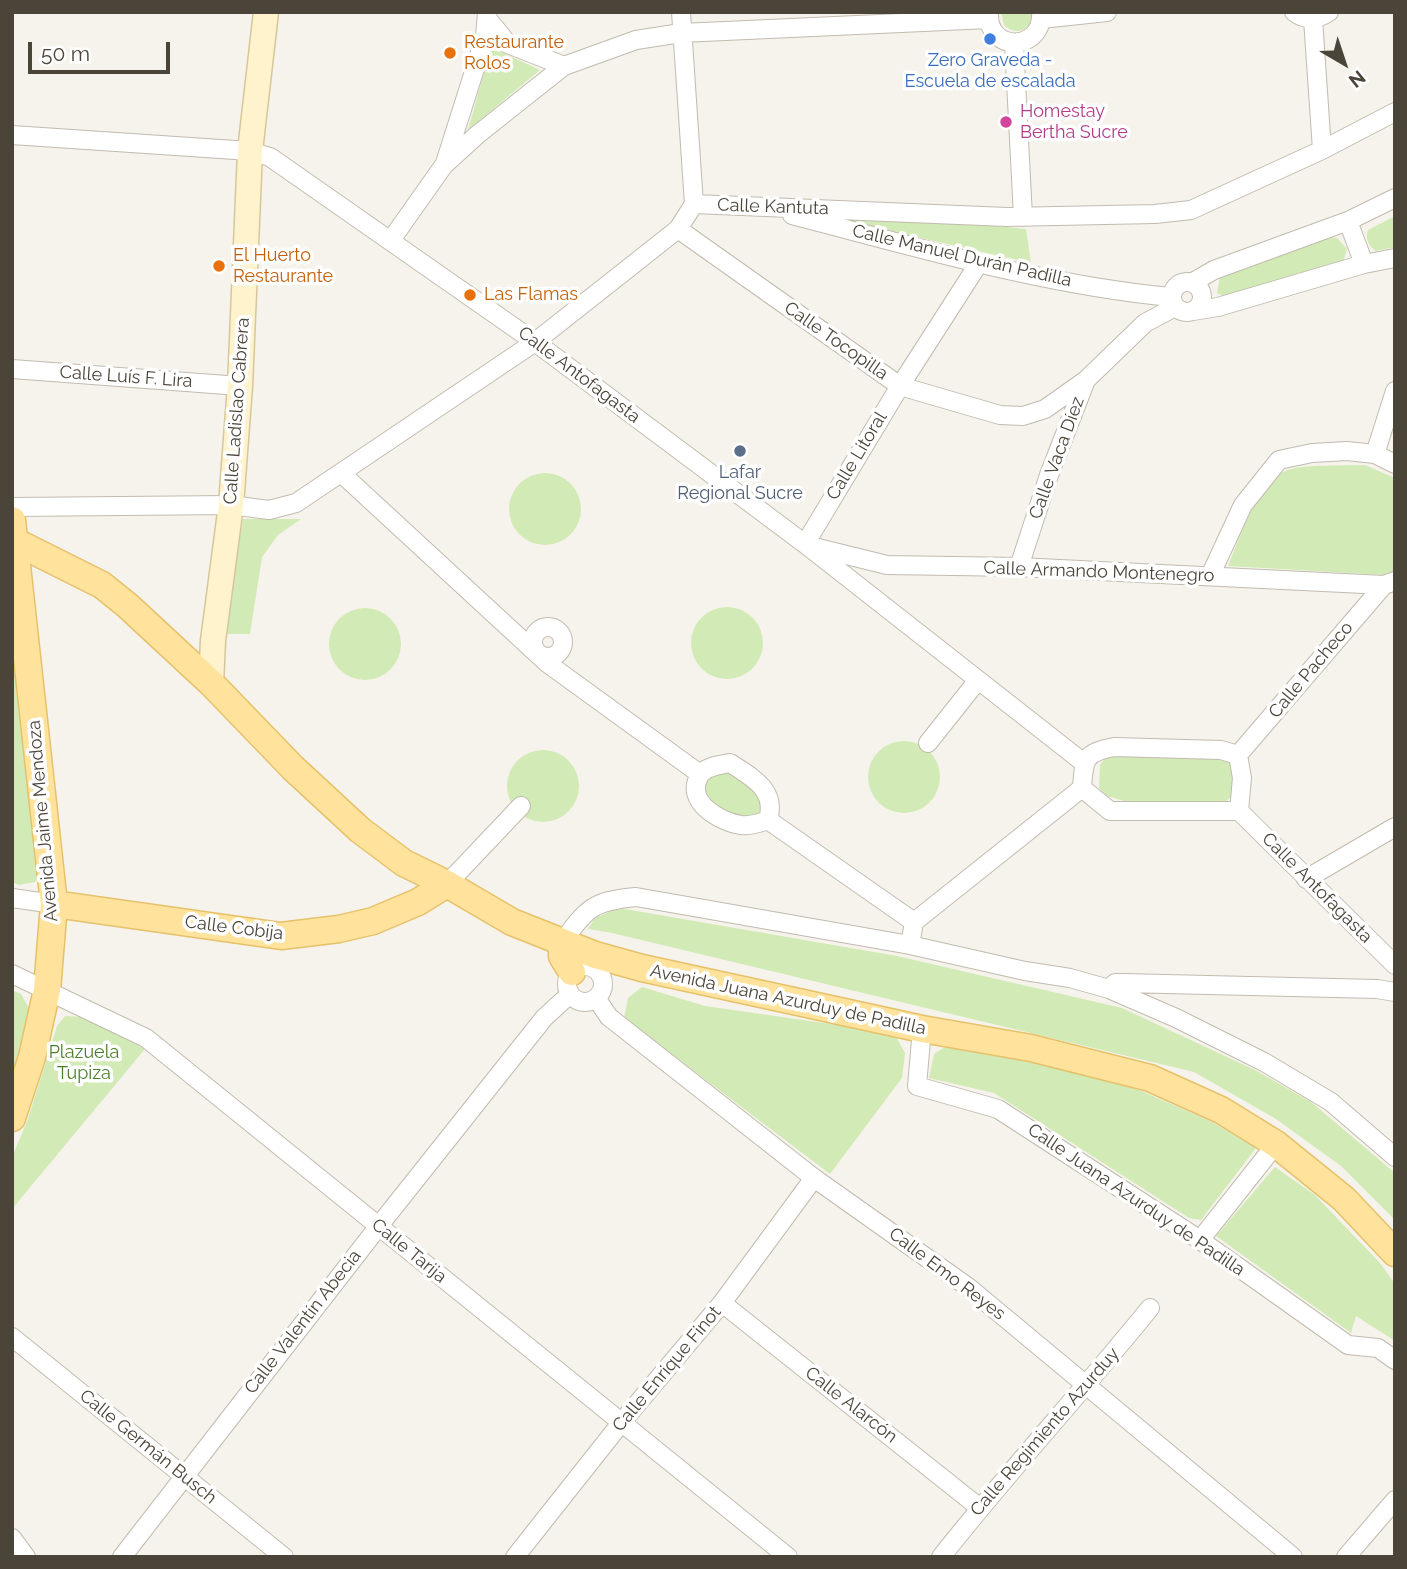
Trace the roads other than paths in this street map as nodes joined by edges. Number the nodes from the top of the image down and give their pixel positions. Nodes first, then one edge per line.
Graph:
1 (266, 12) edge
2 (681, 12) edge
3 (1107, 12) edge
4 (1294, 12) edge
5 (487, 15) edge
6 (1041, 15) edge
7 (1321, 15) edge
8 (989, 16) edge
9 (681, 33) junction
10 (1014, 43) junction
11 (564, 66) junction
12 (1395, 112) edge
13 (12, 135) edge
14 (1322, 150) junction
15 (250, 151) junction
16 (444, 165) junction
17 (1395, 198) edge
18 (694, 204) junction
19 (754, 205) junction
20 (1023, 217) junction
21 (1348, 222) junction
22 (678, 229) junction
23 (391, 240) junction
24 (1395, 258) edge
25 (979, 263) junction
26 (1364, 264) junction
27 (1193, 282) junction
28 (1173, 302) junction
29 (1193, 310) junction
30 (535, 342) junction
31 (12, 369) edge
32 (1086, 380) junction
33 (240, 386) junction
34 (900, 386) junction
35 (1395, 391) edge
36 (1376, 454) junction
37 (1395, 464) edge
38 (341, 473) junction
39 (231, 505) junction
40 (12, 507) edge
41 (13, 531) edge
42 (805, 544) junction
43 (1019, 567) junction
44 (1210, 576) junction
45 (1389, 583) edge
46 (978, 680) junction
47 (211, 683) junction
48 (928, 743) dead end
49 (1238, 755) junction
50 (1084, 763) junction
51 (700, 774) junction
52 (1082, 788) junction
53 (521, 806) dead end
54 (1239, 811) junction
55 (768, 820) junction
56 (1395, 827) edge
57 (1306, 879) junction
58 (447, 884) junction
59 (12, 898) edge
60 (54, 904) junction
61 (914, 922) junction
62 (562, 943) junction
63 (910, 945) junction
64 (1395, 965) edge
65 (642, 968) junction
66 (12, 974) edge
67 (571, 984) junction
68 (599, 988) junction
69 (1109, 989) junction
70 (47, 990) junction
71 (1395, 992) edge
72 (922, 1029) junction
73 (12, 1118) edge
74 (1276, 1144) junction
75 (1395, 1157) edge
76 (814, 1178) junction
77 (377, 1227) junction
78 (1200, 1240) junction
79 (1395, 1253) edge
80 (722, 1303) junction
81 (1150, 1308) dead end
82 (12, 1337) edge
83 (1395, 1360) edge
84 (1086, 1386) junction
85 (621, 1423) junction
86 (184, 1476) junction
87 (1395, 1500) edge
88 (980, 1508) junction
89 (12, 1538) edge
90 (523, 1554) edge
91 (26, 1557) edge
92 (122, 1557) edge
93 (284, 1557) edge
94 (788, 1557) edge
95 (941, 1557) edge
96 (1293, 1557) edge
97 (1346, 1557) edge

1 - 15 main road, Calle Ladislao Cabrera
2 - 9 street
3 - 6 street
4 - 7 street
5 - 11 street
5 - 16 street
6 - 10 street
7 - 14 street
8 - 9 street
8 - 10 street
9 - 11 street
9 - 18 street
10 - 20 street
11 - 16 street
12 - 14 street, Calle Kantuta
13 - 15 street, Calle Antofagasta
14 - 20 street, Calle Kantuta
15 - 23 street, Calle Antofagasta
15 - 33 main road, Calle Ladislao Cabrera
16 - 23 street
17 - 21 street
18 - 19 street, Calle Kantuta
18 - 22 street, Calle Kantuta
19 - 20 street, Calle Kantuta
19 - 25 street, Calle Manuel Durán Padilla
21 - 26 street
21 - 27 street
22 - 30 street, Calle Kantuta
22 - 34 street, Calle Tocopilla
23 - 30 street, Calle Antofagasta
24 - 26 street
25 - 28 street, Calle Manuel Durán Padilla
25 - 34 street, Calle Litoral
26 - 29 street
27 - 28 street
27 - 29 street
28 - 29 street
28 - 32 street, Calle Vaca Díez
30 - 38 street, Calle Kantuta
30 - 42 street, Calle Antofagasta
31 - 33 street, Calle Luís F. Lira
32 - 34 street, Calle Tocopilla
32 - 43 street, Calle Vaca Díez
33 - 39 main road, Calle Ladislao Cabrera
34 - 42 street, Calle Litoral
35 - 36 street
36 - 37 street
36 - 44 street
38 - 39 street, Calle Kantuta
38 - 51 street
39 - 40 street, Calle Kantuta
39 - 47 main road, Calle Ladislao Cabrera
41 - 47 main road, Avenida Juana Azurduy de Padilla
41 - 60 main road, Avenida Jaime Mendoza
42 - 43 street, Calle Armando Montenegro
42 - 46 street, Calle Antofagasta
43 - 44 street, Calle Armando Montenegro
44 - 45 street, Calle Armando Montenegro
45 - 49 street, Calle Pacheco
46 - 48 street
46 - 50 street, Calle Antofagasta
47 - 58 main road, Avenida Juana Azurduy de Padilla
49 - 50 street
49 - 54 street
50 - 52 street
51 - 55 street
51 - 55 street
52 - 54 street
52 - 61 street
53 - 58 street
54 - 57 street, Calle Antofagasta
55 - 61 street
56 - 57 street
57 - 64 street, Calle Antofagasta
58 - 60 main road, Calle Cobija
58 - 62 main road, Avenida Juana Azurduy de Padilla
59 - 60 street, Calle Cobija
60 - 70 main road, Avenida Jaime Mendoza
61 - 63 street
62 - 63 street
62 - 65 main road, Avenida Juana Azurduy de Padilla
62 - 67 main road
63 - 69 street
65 - 68 main road
65 - 72 main road, Avenida Juana Azurduy de Padilla
66 - 70 street, Calle Tarija
67 - 68 street
67 - 68 street
67 - 77 street, Calle Valentín Abecia
68 - 76 street, Calle Emo Reyes
69 - 71 street
69 - 75 street
70 - 73 main road, Avenida Jaime Mendoza
70 - 77 street, Calle Tarija
72 - 74 main road, Avenida Juana Azurduy de Padilla
72 - 78 street, Calle Juana Azurduy de Padilla
74 - 78 street
74 - 79 main road, Avenida Juana Azurduy de Padilla
76 - 80 street, Calle Enrique Finot
76 - 84 street, Calle Emo Reyes
77 - 85 street, Calle Tarija
77 - 86 street, Calle Valentín Abecia
78 - 83 street, Calle Juana Azurduy de Padilla
80 - 85 street, Calle Enrique Finot
80 - 88 street, Calle Alarcón
81 - 84 street, Calle Regimiento Azurduy
82 - 86 street, Calle Germán Busch
84 - 88 street, Calle Regimiento Azurduy
84 - 96 street, Calle Emo Reyes
85 - 90 street, Calle Enrique Finot
85 - 94 street, Calle Tarija
86 - 92 street, Calle Valentín Abecia
86 - 93 street, Calle Germán Busch
87 - 97 street
88 - 95 street, Calle Regimiento Azurduy
89 - 91 street

